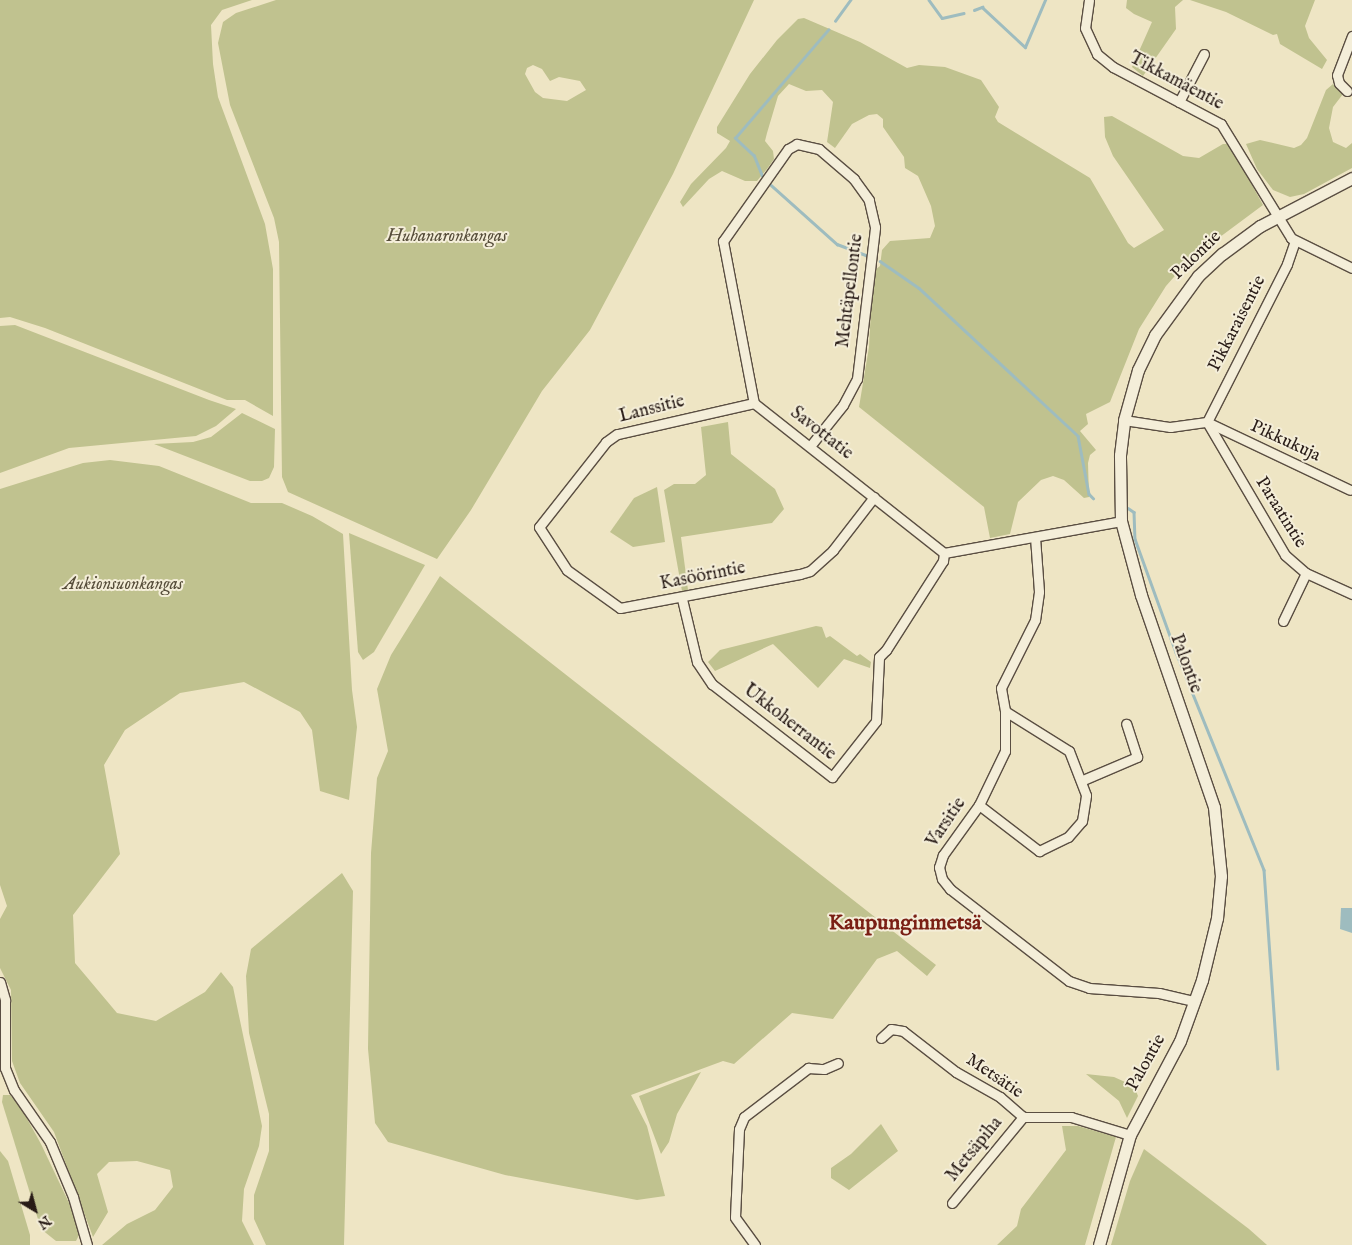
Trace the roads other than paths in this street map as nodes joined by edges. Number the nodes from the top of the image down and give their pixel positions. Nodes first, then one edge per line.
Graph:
1 (1089, 0) edge
2 (1352, 36) edge
3 (1204, 54) dead end
4 (1347, 92) dead end
5 (1180, 102) junction
6 (1352, 178) edge
7 (1276, 217) junction
8 (1295, 241) junction
9 (1352, 268) edge
10 (754, 403) junction
11 (1124, 420) junction
12 (1207, 422) junction
13 (811, 445) junction
14 (1350, 490) dead end
15 (874, 498) junction
16 (1121, 521) junction
17 (539, 526) joint
18 (1035, 537) junction
19 (944, 552) junction
20 (1306, 573) junction
21 (1352, 594) edge
22 (682, 598) junction
23 (1283, 621) dead end
24 (1005, 710) junction
25 (1126, 724) dead end
26 (1083, 780) junction
27 (980, 805) junction
28 (0, 982) edge
29 (1195, 1001) junction
30 (881, 1038) dead end
31 (838, 1063) dead end
32 (1023, 1116) junction
33 (1130, 1135) junction
34 (952, 1203) dead end
35 (87, 1245) edge
36 (755, 1245) edge
37 (1099, 1245) edge

1 - 5 street, Tikkamäentie
2 - 4 street
3 - 5 street
5 - 7 street, Tikkamäentie
6 - 7 street, Palontie
7 - 8 street, Tikkamäentie
7 - 11 street, Palontie
8 - 9 street, Tikkamäentie
8 - 12 street, Pikkaraisentie
10 - 13 street, Savottatie
10 - 13 street, Mehtäpellontie
10 - 17 street, Lanssitie
11 - 12 street
11 - 16 street, Palontie
12 - 14 street, Pikkukuja
12 - 20 street, Paraatintie
13 - 15 street, Savottatie
15 - 19 street, Savottatie
15 - 22 street, Kasöörintie
16 - 18 street
16 - 29 street, Palontie
17 - 22 street, Kasöörintie
18 - 19 street
18 - 24 street, Varsitie
19 - 22 street, Ukkoherrantie
20 - 21 street, Paraatintie
20 - 23 street
24 - 26 street
24 - 27 street, Varsitie
25 - 26 street
26 - 27 street
27 - 29 street, Varsitie
28 - 35 street
29 - 33 street, Palontie
30 - 32 street, Metsätie
31 - 36 street
32 - 33 street, Metsätie
32 - 34 street, Metsäpiha
33 - 37 street, Palontie

